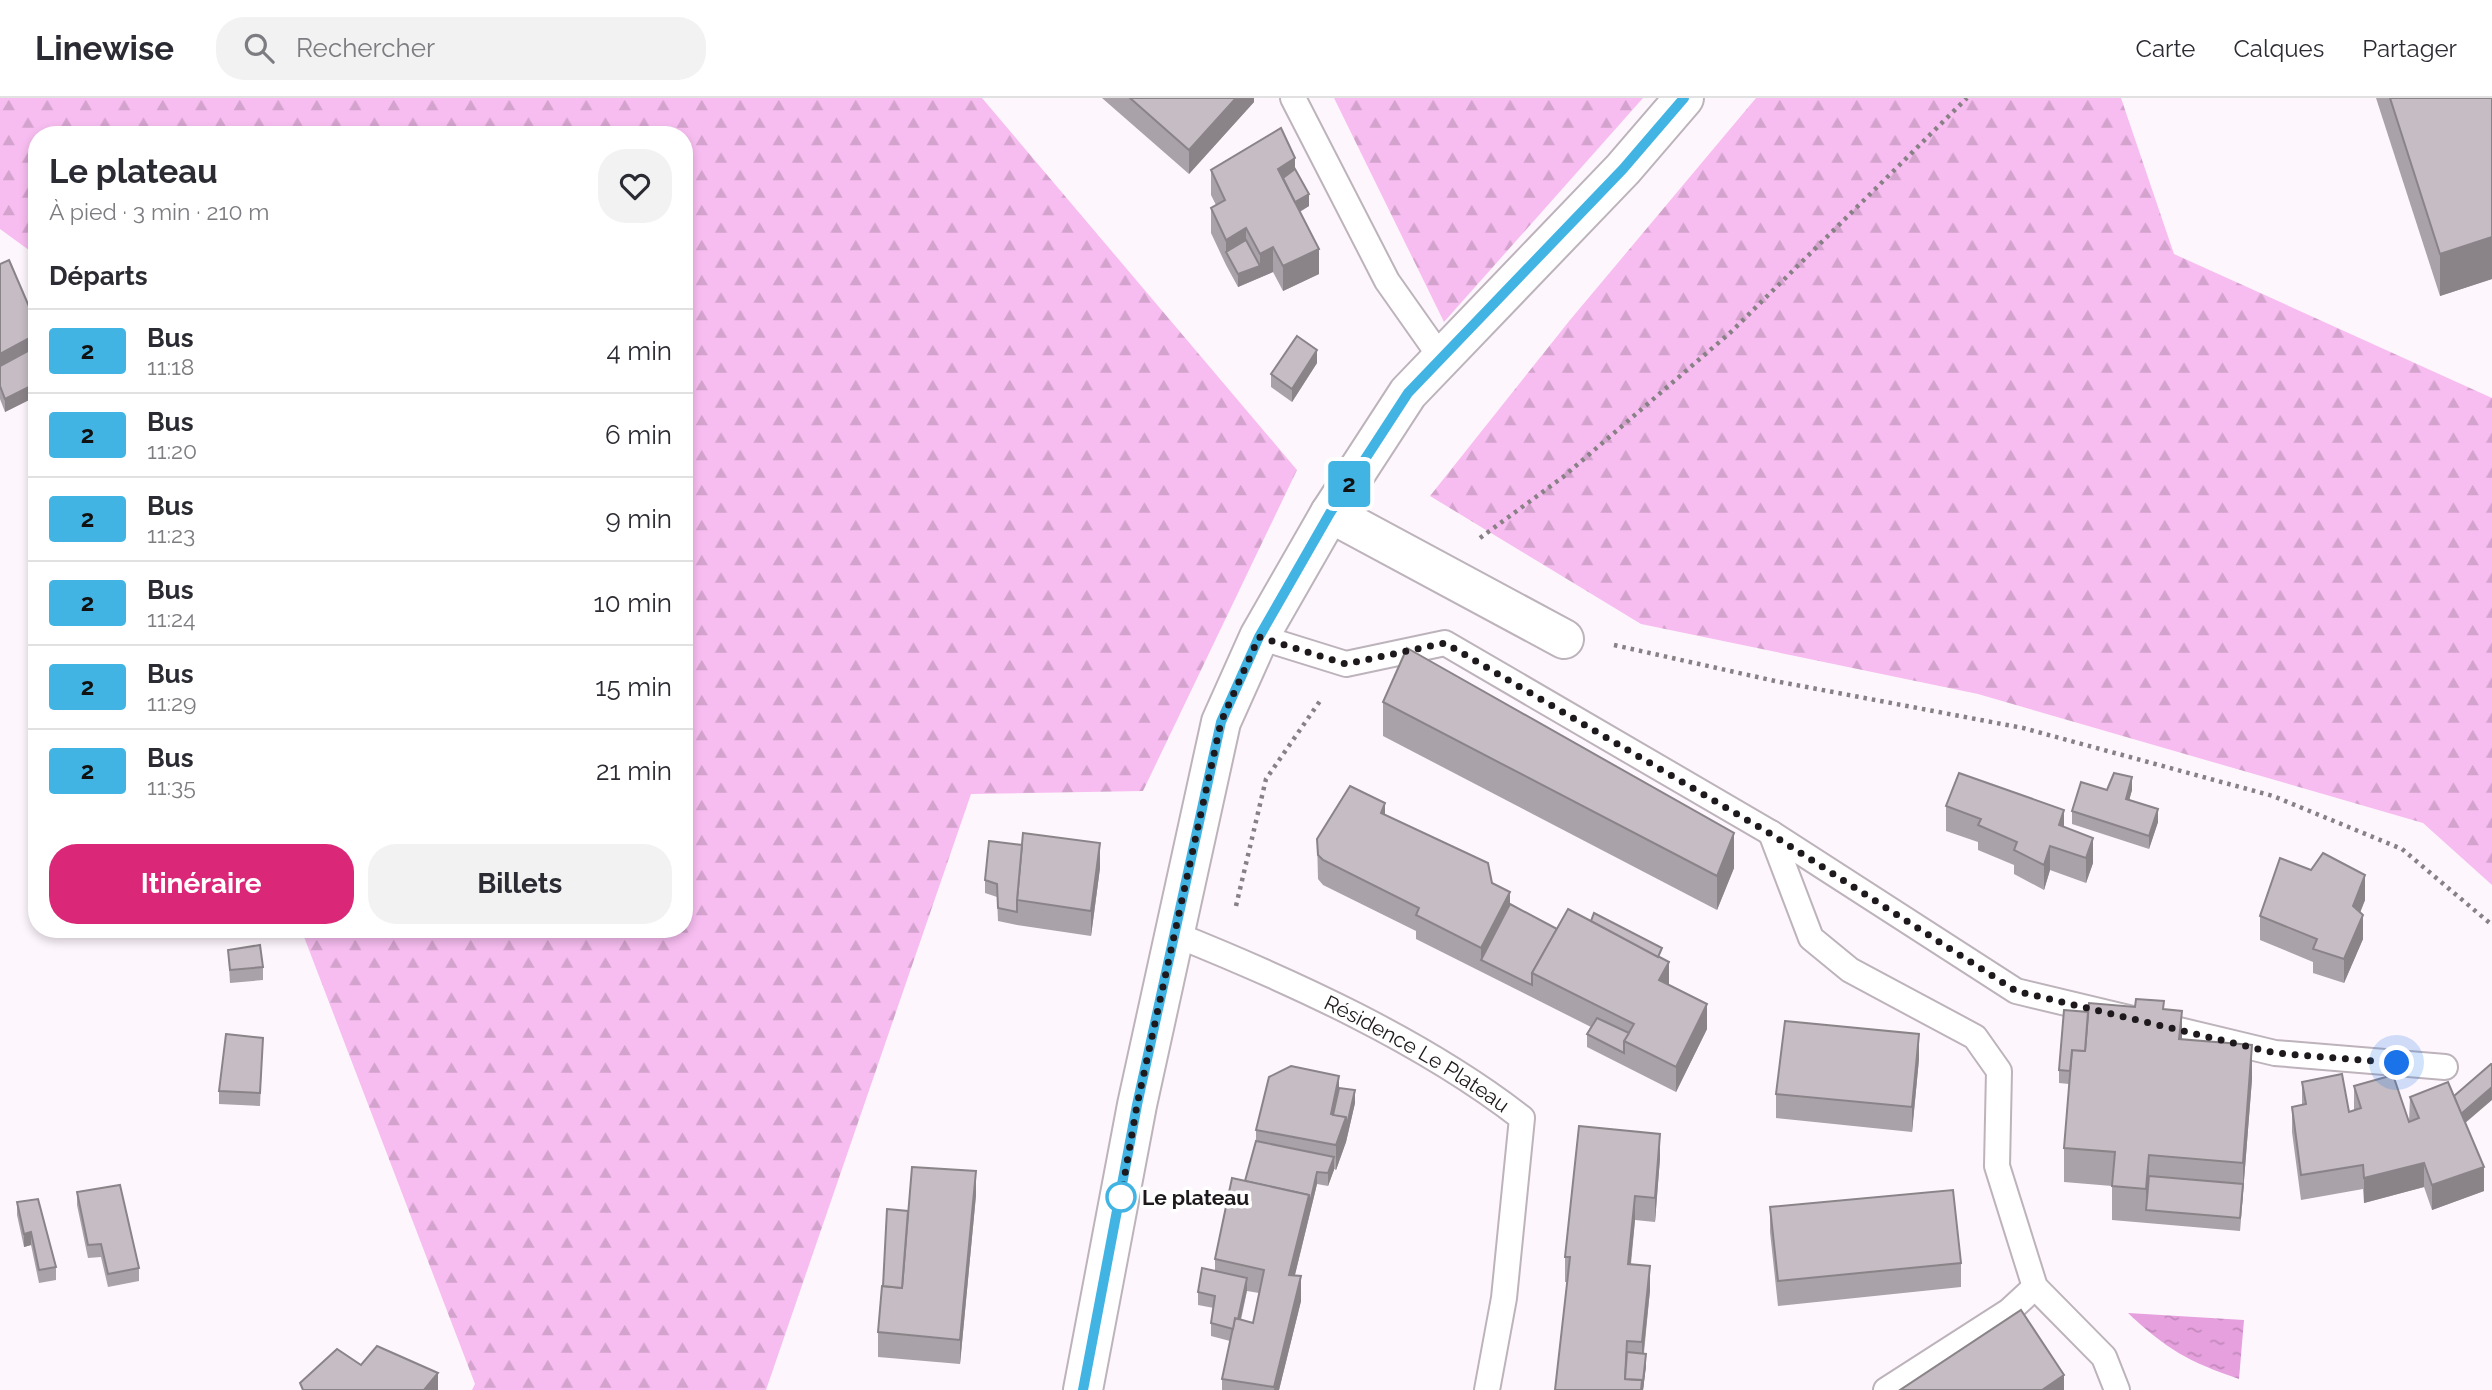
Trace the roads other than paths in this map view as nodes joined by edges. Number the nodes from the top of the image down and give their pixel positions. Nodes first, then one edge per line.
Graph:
1 (1293, 98) edge
2 (1684, 98) edge
3 (1442, 359) junction
4 (1330, 513) junction
5 (1259, 637) junction
6 (1564, 639) road end
7 (1771, 834) junction
8 (1174, 934) junction
9 (2445, 1067) dead end
10 (2035, 1286) junction
11 (1083, 1390) edge
12 (1487, 1390) edge
13 (1886, 1390) edge
14 (2117, 1390) edge

1 - 3 lane
2 - 3 street
3 - 4 street
4 - 5 street
4 - 6 street
5 - 7 lane
5 - 8 street
7 - 9 lane
7 - 10 lane
8 - 11 street
8 - 12 lane, Résidence Le Plateau
10 - 13 lane
10 - 14 lane

